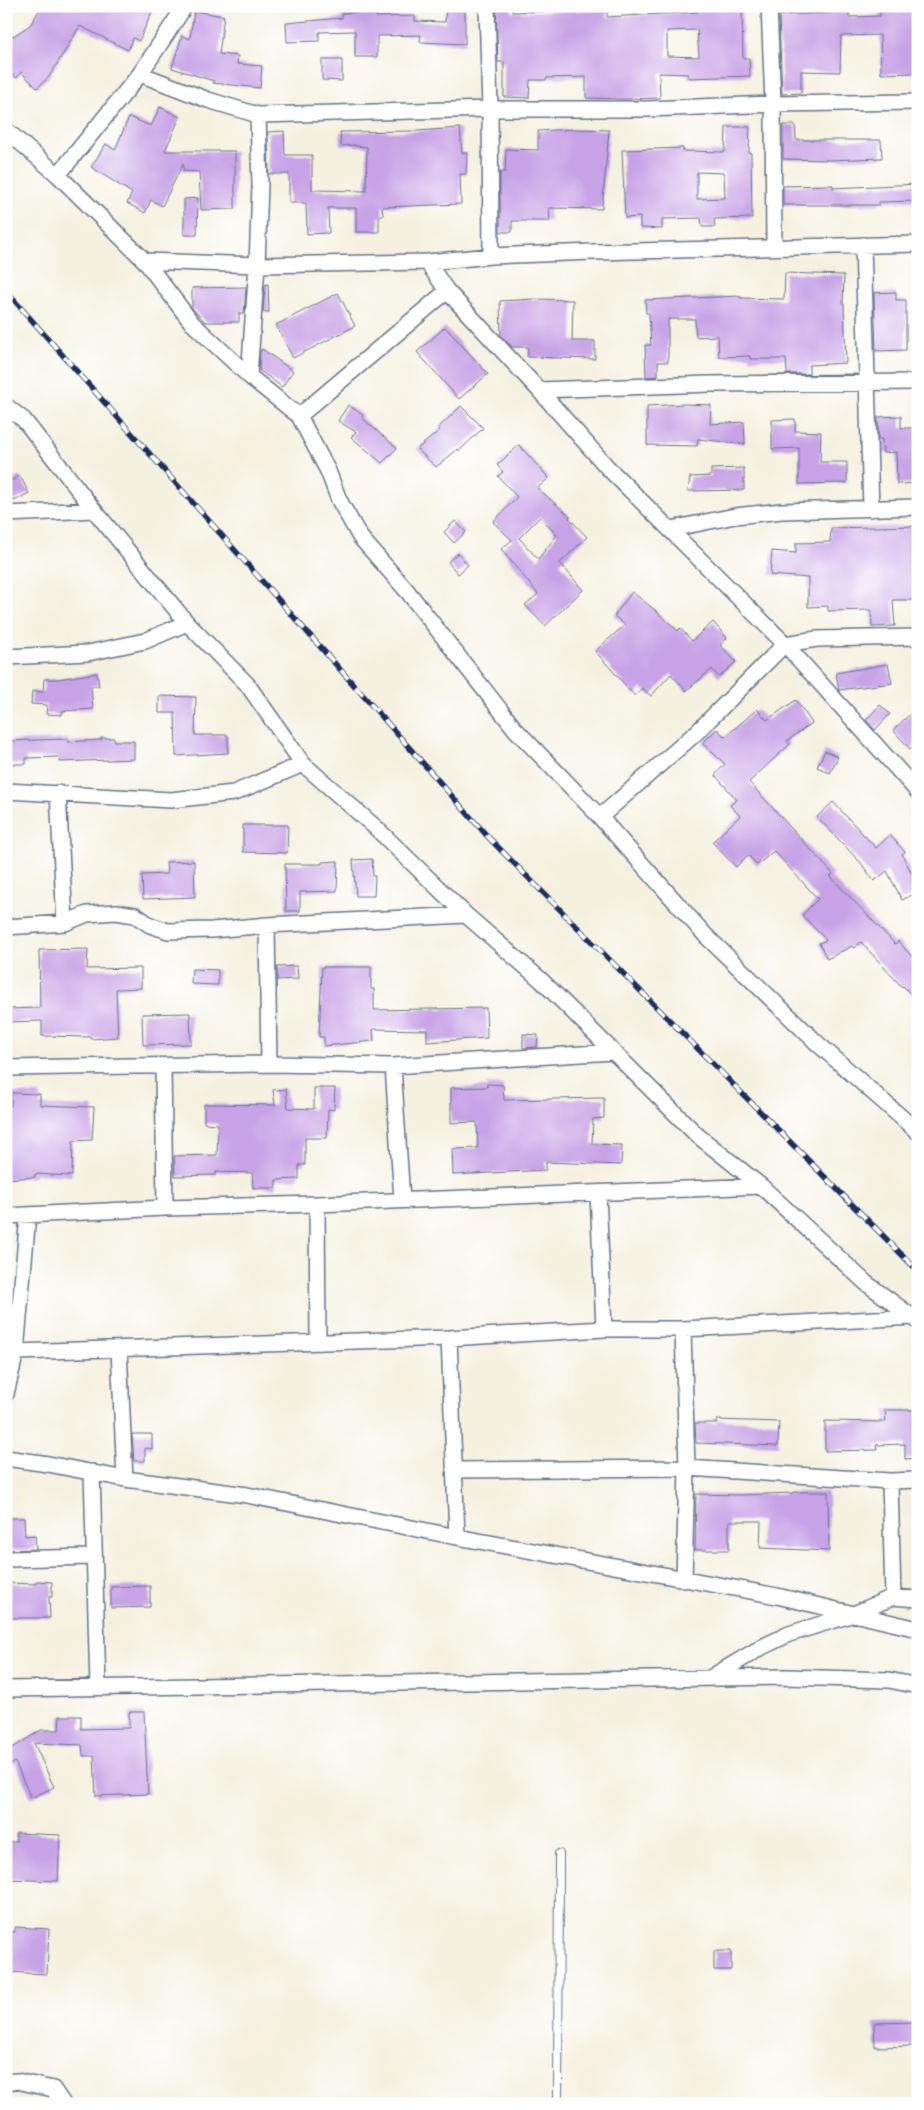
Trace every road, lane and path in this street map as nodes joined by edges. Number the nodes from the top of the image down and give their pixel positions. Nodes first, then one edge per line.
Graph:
1 (185, 6) edge
2 (487, 6) edge
3 (769, 6) edge
4 (140, 74) junction
5 (918, 102) edge
6 (773, 104) junction
7 (490, 109) junction
8 (258, 115) junction
9 (6, 130) edge
10 (58, 175) junction
11 (918, 244) edge
12 (863, 245) junction
13 (774, 247) junction
14 (491, 256) junction
15 (146, 261) junction
16 (427, 262) junction
17 (257, 265) junction
18 (447, 292) junction
19 (249, 376) junction
20 (918, 382) edge
21 (868, 383) junction
22 (539, 390) junction
23 (6, 406) edge
24 (299, 416) junction
25 (918, 507) edge
26 (871, 509) junction
27 (94, 510) junction
28 (6, 514) edge
29 (671, 529) junction
30 (186, 623) junction
31 (918, 637) edge
32 (785, 644) junction
33 (6, 656) edge
34 (303, 764) junction
35 (6, 791) edge
36 (918, 792) edge
37 (58, 793) junction
38 (600, 817) junction
39 (466, 915) junction
40 (66, 923) junction
41 (267, 925) junction
42 (6, 927) edge
43 (612, 1052) junction
44 (269, 1064) junction
45 (163, 1066) junction
46 (394, 1066) junction
47 (6, 1068) edge
48 (918, 1132) edge
49 (761, 1186) junction
50 (598, 1193) junction
51 (402, 1200) junction
52 (317, 1204) junction
53 (165, 1208) junction
54 (28, 1215) junction
55 (6, 1216) edge
56 (916, 1319) edge
57 (604, 1329) junction
58 (683, 1329) junction
59 (449, 1338) junction
60 (318, 1342) junction
61 (119, 1349) junction
62 (16, 1352) junction
63 (6, 1394) edge
64 (6, 1458) edge
65 (687, 1468) junction
66 (455, 1470) junction
67 (92, 1472) junction
68 (125, 1480) junction
69 (918, 1480) edge
70 (890, 1481) junction
71 (456, 1538) junction
72 (94, 1557) junction
73 (6, 1559) edge
74 (684, 1580) junction
75 (893, 1597) junction
76 (918, 1599) edge
77 (854, 1614) junction
78 (918, 1629) edge
79 (709, 1679) junction
80 (918, 1686) edge
81 (98, 1688) junction
82 (6, 1689) edge
83 (559, 1854) dead end
84 (6, 2082) edge
85 (63, 2104) edge
86 (558, 2104) edge

1 - 4 street
2 - 7 street
3 - 6 street
4 - 8 street
4 - 10 street
5 - 6 street
6 - 7 street
6 - 13 street
7 - 8 street
7 - 14 street
8 - 17 street
9 - 10 street
10 - 15 street
11 - 12 street
12 - 13 street
12 - 21 street
13 - 14 street
14 - 16 street
15 - 17 street
15 - 19 street
16 - 17 street
16 - 18 street
17 - 19 street
18 - 22 street
18 - 24 street
19 - 24 street
20 - 21 street
21 - 22 street
21 - 26 street
22 - 29 street
23 - 27 street
24 - 38 street
25 - 26 street
26 - 29 street
27 - 28 street
27 - 30 street
29 - 32 street
30 - 33 street
30 - 34 street
31 - 32 street
32 - 36 street
32 - 38 street
34 - 37 street
34 - 39 street
35 - 37 street
37 - 40 street
38 - 48 street
39 - 41 street
39 - 43 street
40 - 41 street
40 - 42 street
41 - 44 street
43 - 46 street
43 - 49 street
44 - 45 street
44 - 46 street
45 - 47 street
45 - 53 street
46 - 51 street
49 - 50 street
49 - 56 street
50 - 51 street
50 - 57 street
51 - 52 street
52 - 53 street
52 - 60 street
53 - 54 street
54 - 55 street
54 - 62 street
56 - 58 street
57 - 58 street
57 - 59 street
58 - 65 street
59 - 60 street
59 - 66 street
60 - 61 street
61 - 62 street
61 - 68 street
62 - 63 street
64 - 67 street
65 - 66 street
65 - 70 street
65 - 74 street
66 - 71 street
67 - 68 street
67 - 72 street
68 - 71 street
69 - 70 street
70 - 75 street
71 - 74 street
72 - 73 street
72 - 81 street
74 - 77 street
75 - 76 street
75 - 77 street
77 - 78 street
77 - 79 street
79 - 80 street
79 - 81 street
81 - 82 street
83 - 86 lane
84 - 85 street

